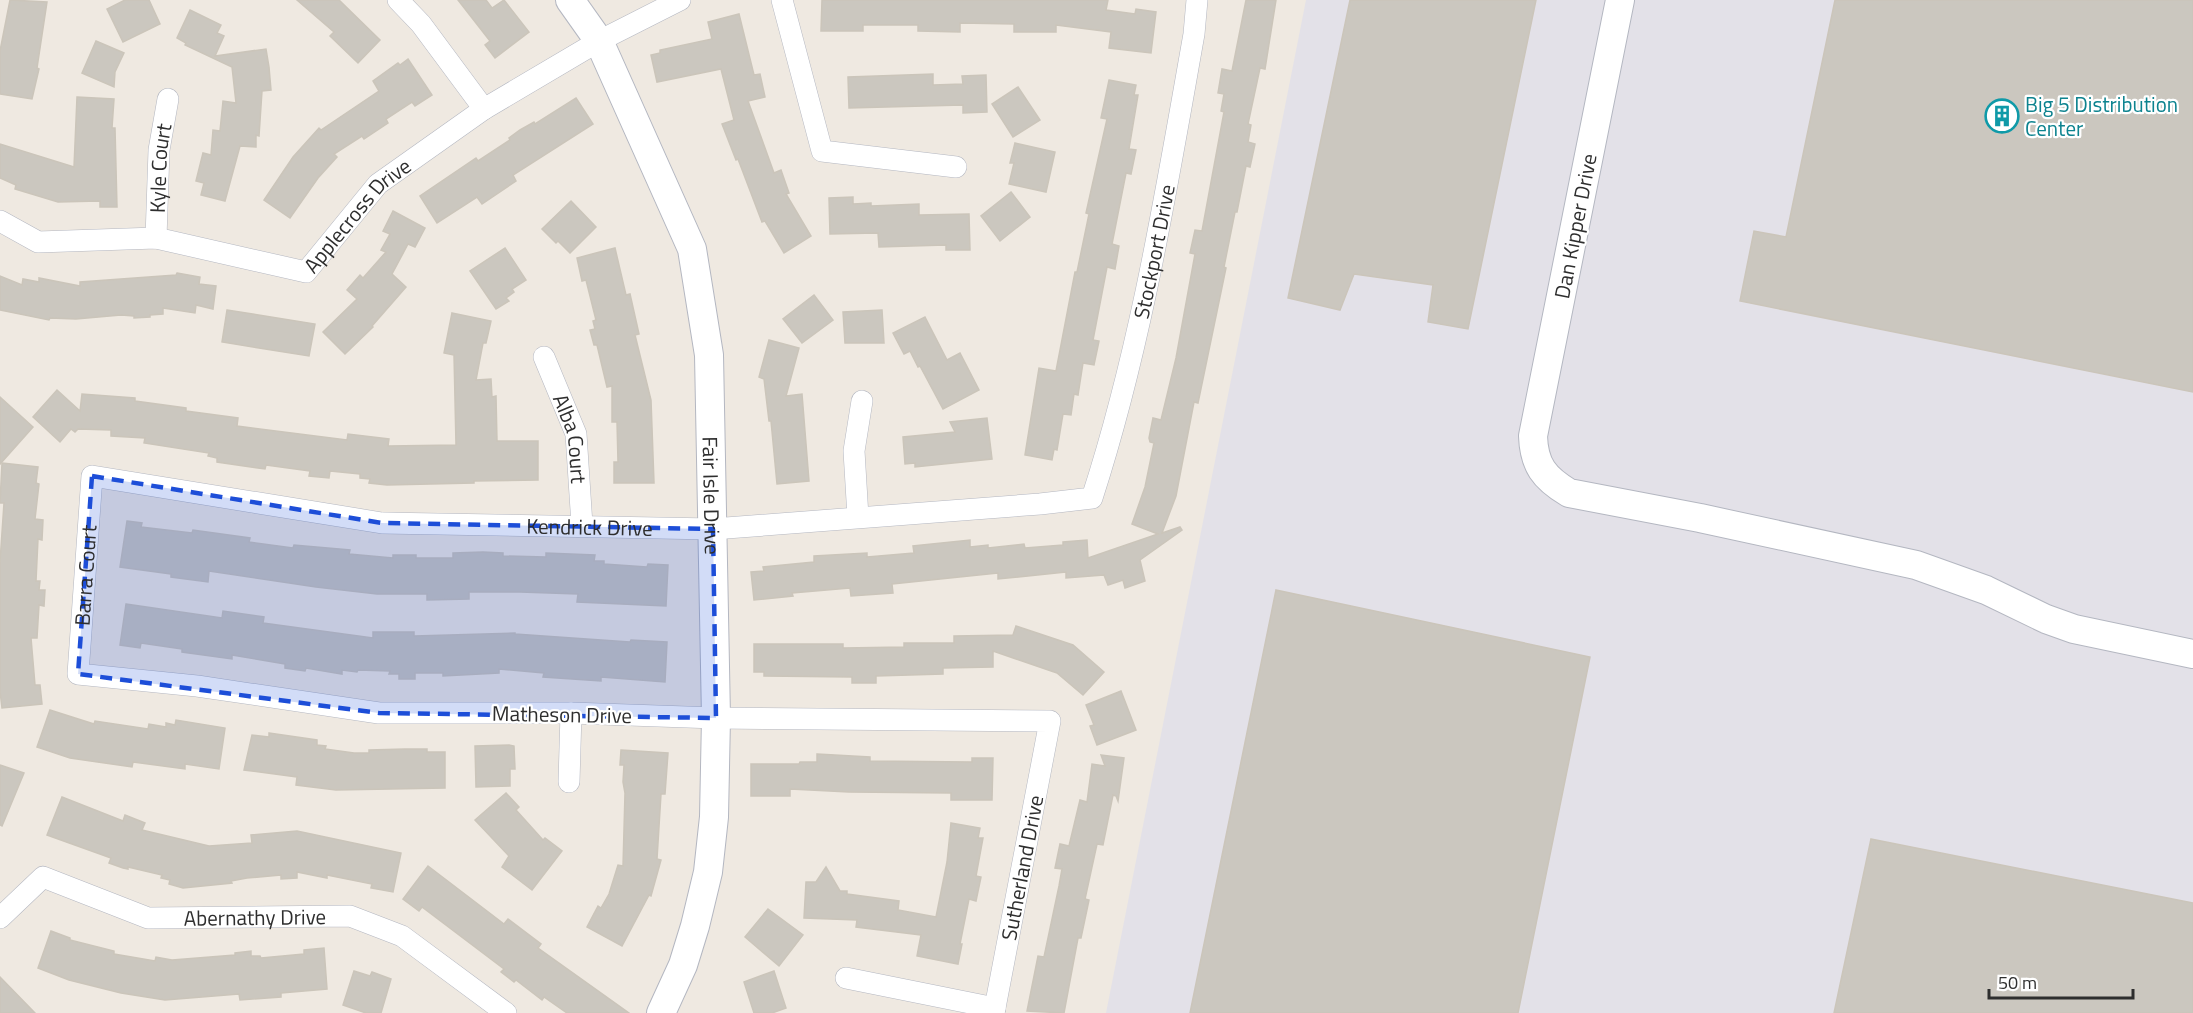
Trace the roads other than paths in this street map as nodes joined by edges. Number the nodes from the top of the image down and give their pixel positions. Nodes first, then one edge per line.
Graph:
1 (398, 0) edge
2 (570, 0) edge
3 (680, 0) edge
4 (782, 0) edge
5 (1197, 0) edge
6 (1620, 0) edge
7 (599, 41) junction
8 (168, 99) dead end
9 (484, 109) junction
10 (956, 167) dead end
11 (0, 221) edge
12 (156, 238) junction
13 (544, 357) dead end
14 (862, 401) dead end
15 (92, 476) joint
16 (1092, 498) joint
17 (858, 517) junction
18 (582, 525) junction
19 (713, 529) junction
20 (2193, 654) edge
21 (78, 675) joint
22 (571, 713) junction
23 (716, 718) junction
24 (1050, 721) joint
25 (569, 782) dead end
26 (0, 918) edge
27 (846, 978) dead end
28 (994, 1011) edge
29 (506, 1013) edge
30 (661, 1013) edge

1 - 9 street
2 - 7 street, Fair Isle Drive
3 - 7 street, Applecross Drive
4 - 10 street
5 - 16 street, Stockport Drive
6 - 20 street, Dan Kipper Drive
7 - 9 street, Applecross Drive
7 - 19 street, Fair Isle Drive
8 - 12 street, Kyle Court
9 - 12 street, Applecross Drive
11 - 12 street, Applecross Drive
13 - 18 street, Alba Court
14 - 17 street
15 - 18 street, Kendrick Drive
15 - 21 street, Barra Court
16 - 17 street, Kendrick Drive
17 - 19 street, Kendrick Drive
18 - 19 street, Kendrick Drive
19 - 23 street, Fair Isle Drive
21 - 22 street, Matheson Drive
22 - 23 street, Matheson Drive
22 - 25 street
23 - 24 street, Matheson Drive
23 - 30 street, Fair Isle Drive
24 - 28 street, Sutherland Drive
26 - 29 street, Abernathy Drive
27 - 28 street

